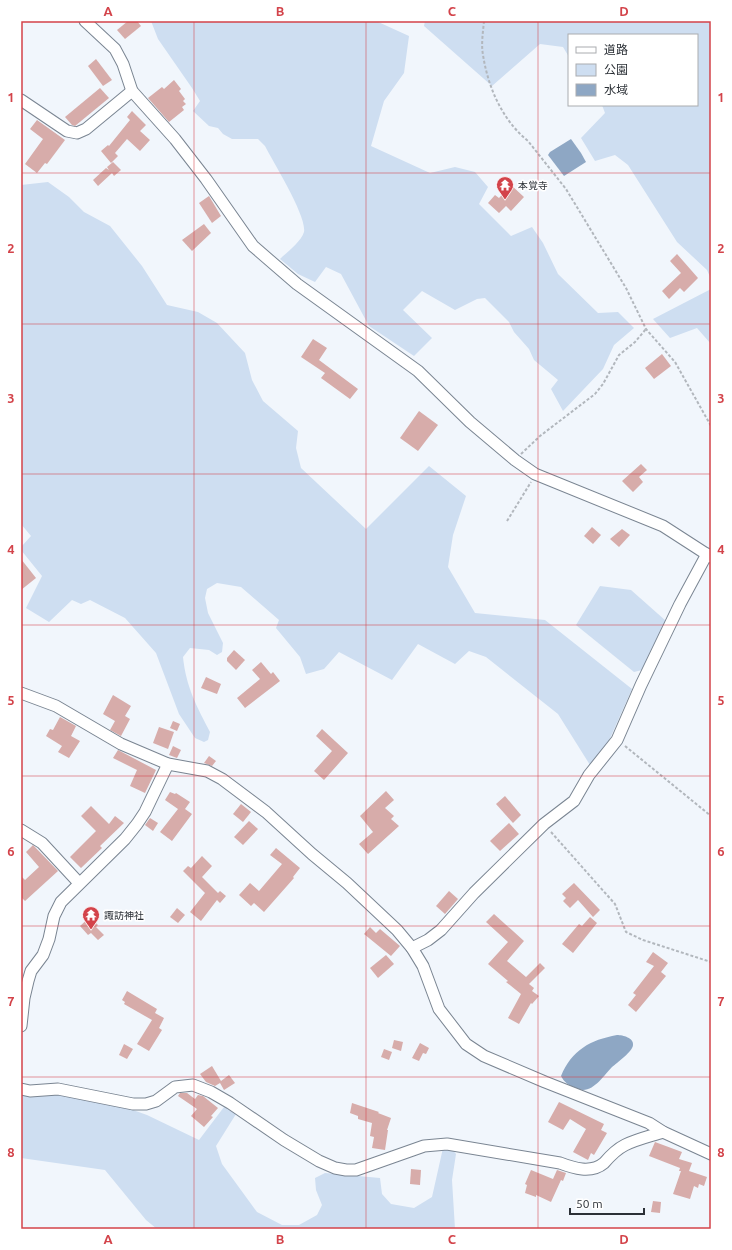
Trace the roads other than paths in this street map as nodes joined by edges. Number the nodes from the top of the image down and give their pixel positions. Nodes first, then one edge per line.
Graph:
1 (85, 21) edge
2 (132, 91) junction
3 (21, 100) edge
4 (709, 556) edge
5 (21, 693) edge
6 (168, 764) junction
7 (21, 830) edge
8 (79, 883) junction
9 (412, 948) junction
10 (21, 1026) edge
11 (21, 1089) edge
12 (663, 1132) junction
13 (711, 1154) edge

1 - 2 street
2 - 3 street
2 - 4 street
4 - 9 street
5 - 6 street
6 - 8 street
6 - 9 street
7 - 8 street
8 - 10 street
9 - 12 street
11 - 12 street
12 - 13 street

